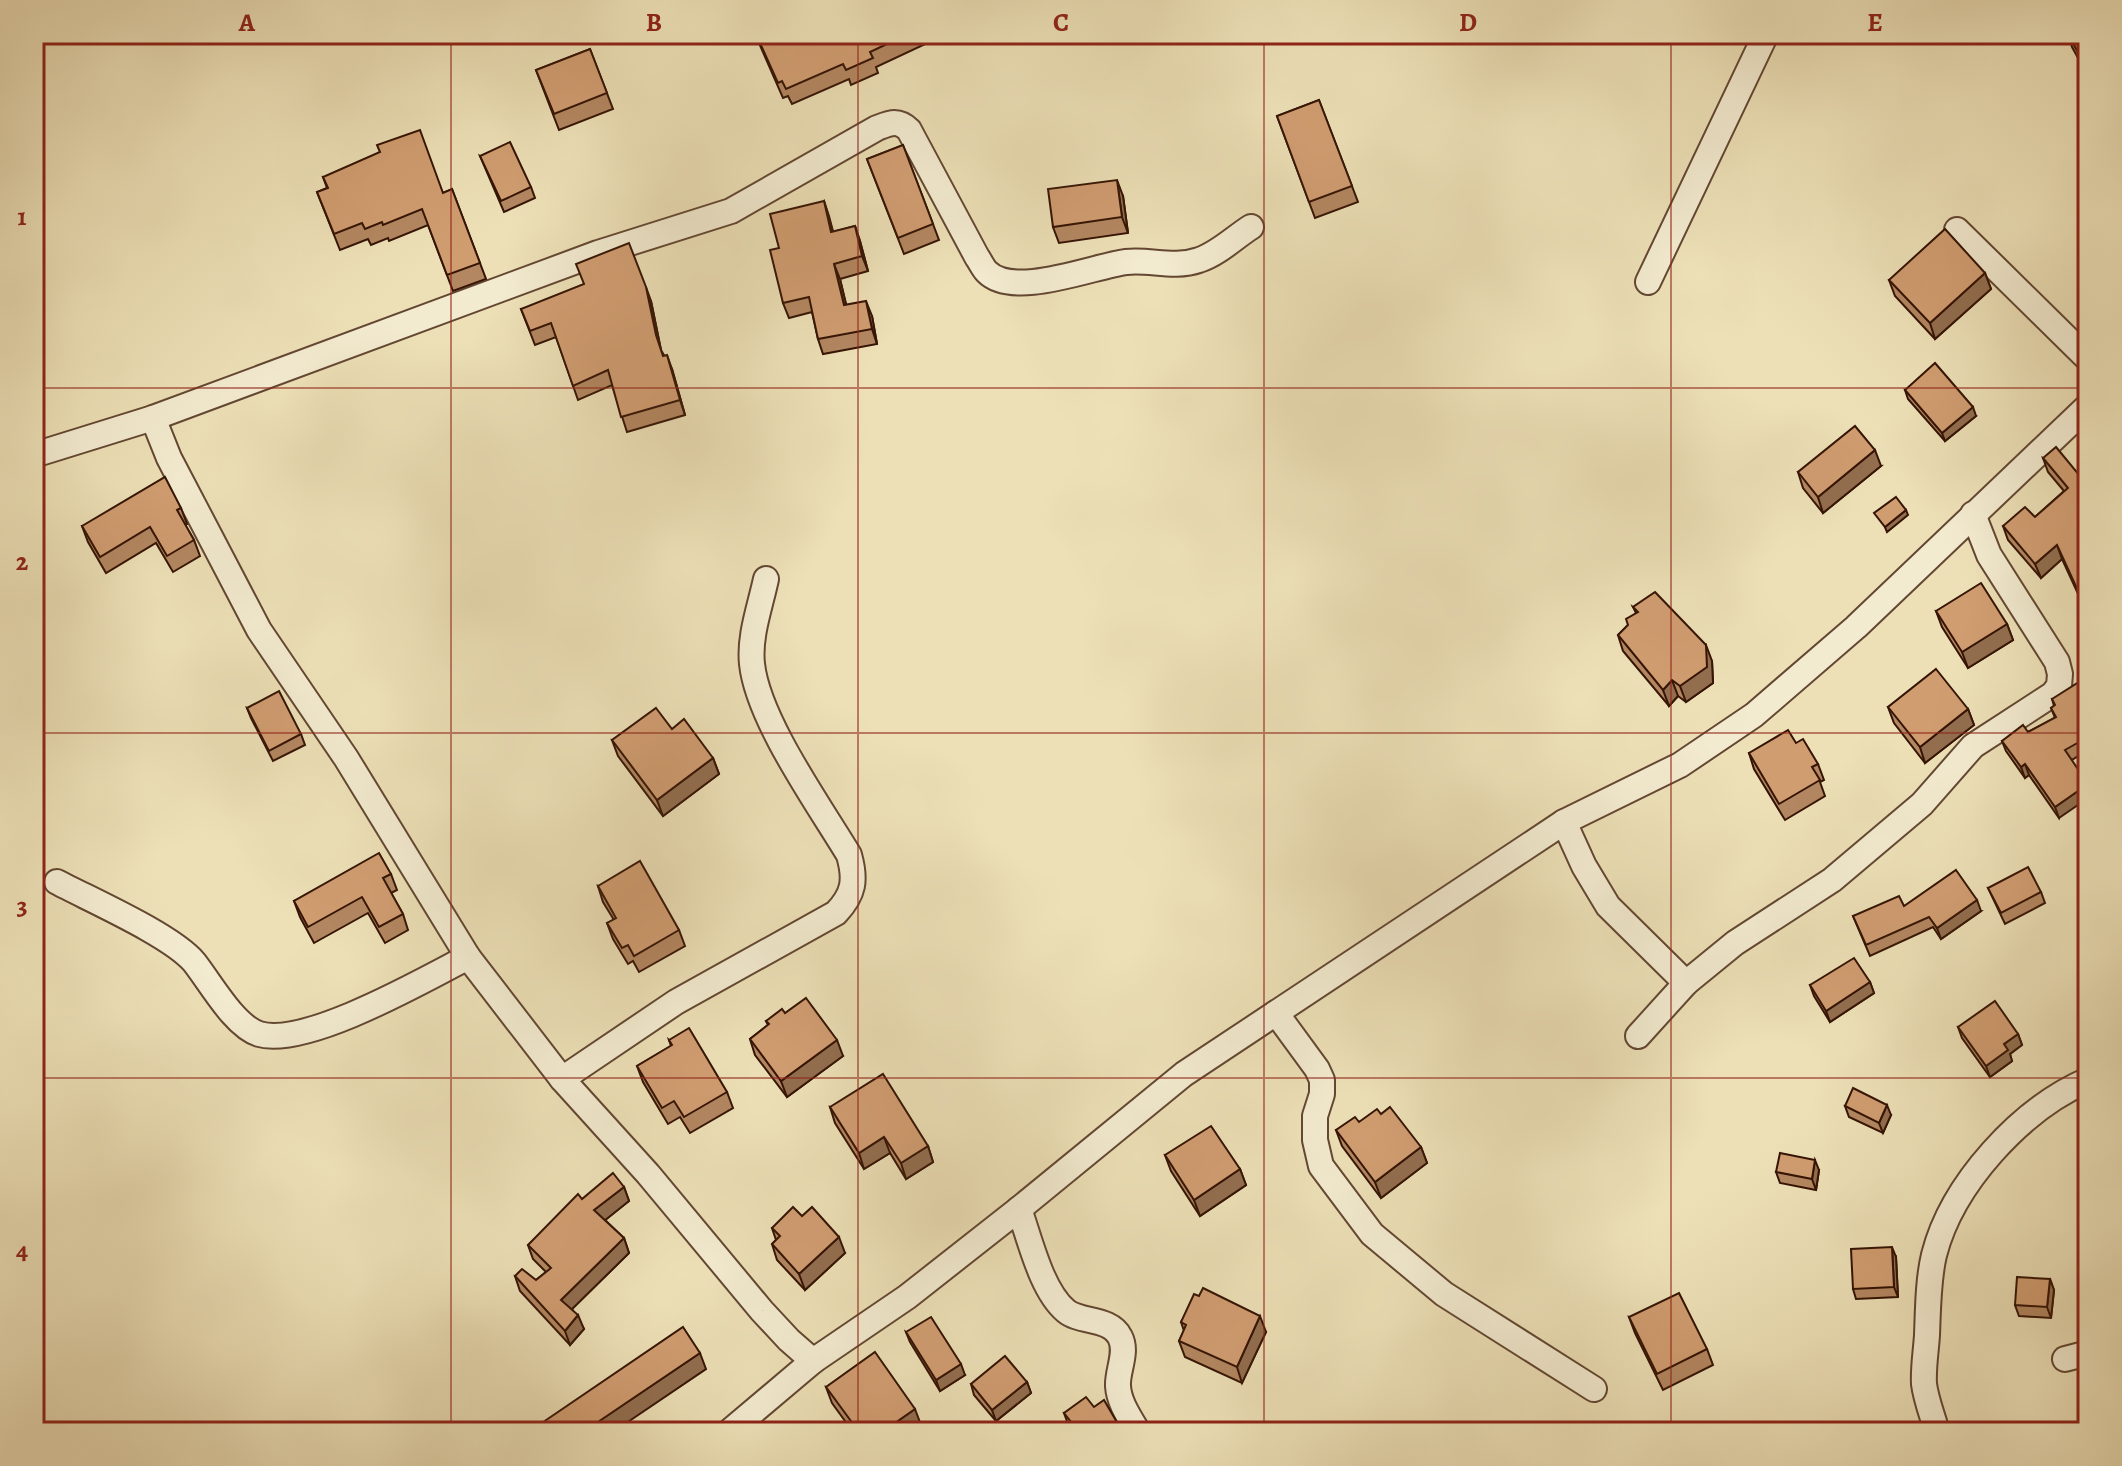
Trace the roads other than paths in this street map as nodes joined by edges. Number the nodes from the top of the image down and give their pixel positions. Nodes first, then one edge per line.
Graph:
1 (1766, 34) edge
2 (1251, 227) dead end
3 (1957, 230) dead end
4 (1648, 282) dead end
5 (2088, 359) edge
6 (2088, 406) edge
7 (153, 418) junction
8 (34, 455) edge
9 (1973, 514) junction
10 (766, 579) dead end
11 (1564, 822) junction
12 (57, 882) dead end
13 (468, 957) junction
14 (1686, 983) junction
15 (1276, 1013) junction
16 (1638, 1036) dead end
17 (562, 1079) junction
18 (2088, 1080) edge
19 (1019, 1209) junction
20 (813, 1361) junction
21 (1594, 1389) dead end
22 (729, 1432) edge
23 (1138, 1432) edge
24 (1937, 1432) edge

1 - 4 street
2 - 7 street
3 - 5 street
6 - 9 street
7 - 8 street
7 - 13 street
9 - 11 street
9 - 14 street
10 - 17 street
11 - 14 street
11 - 15 street
12 - 13 street
13 - 17 street
14 - 16 street
15 - 19 street
15 - 21 street
17 - 20 street
18 - 24 street
19 - 20 street
19 - 23 street
20 - 22 street

